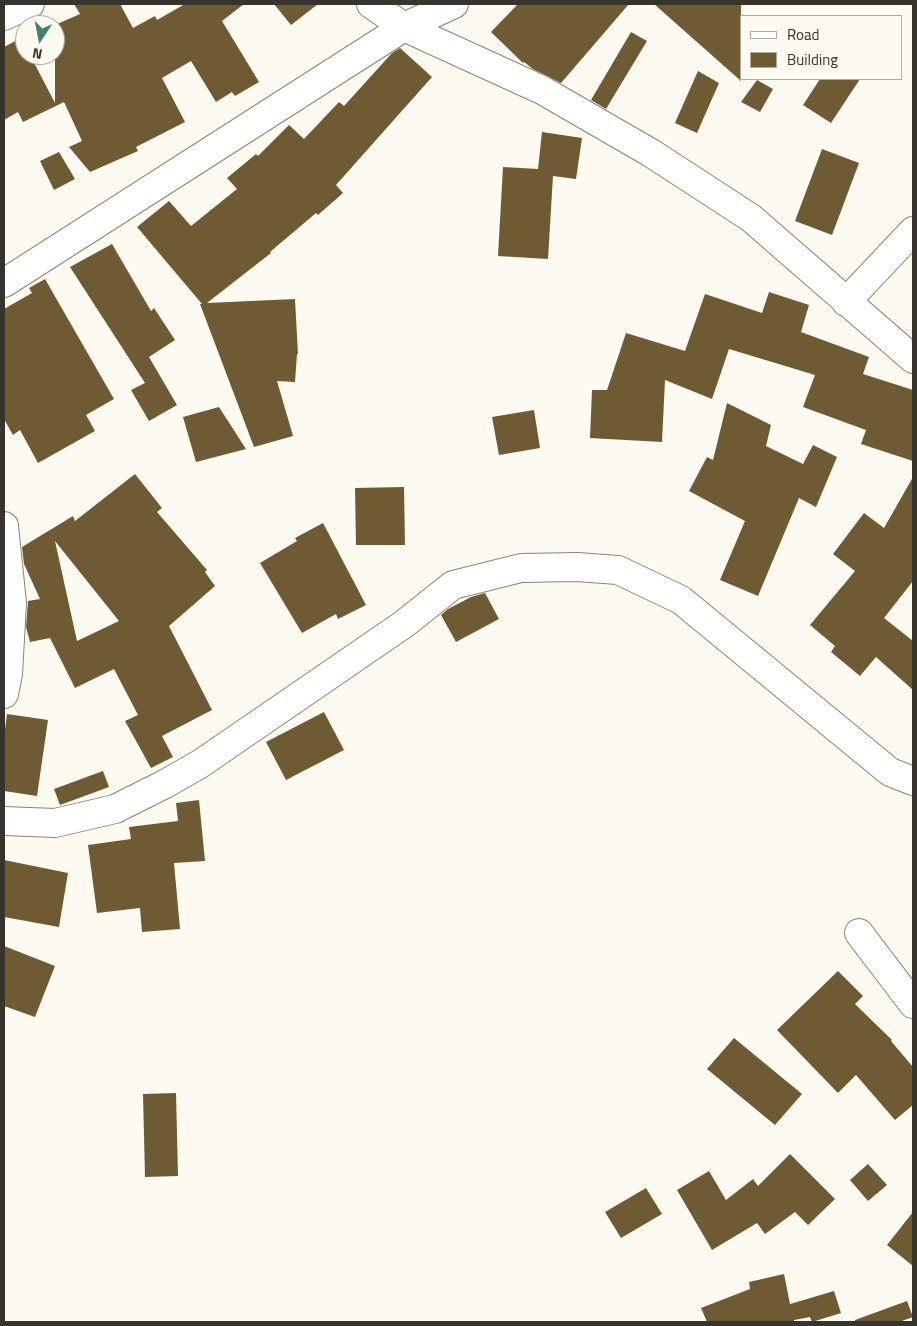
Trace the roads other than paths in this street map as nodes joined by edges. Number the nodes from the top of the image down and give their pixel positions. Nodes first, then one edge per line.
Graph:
1 (30, 4) edge
2 (371, 4) edge
3 (454, 4) edge
4 (4, 16) edge
5 (404, 27) junction
6 (913, 231) edge
7 (4, 284) edge
8 (846, 302) junction
9 (913, 359) edge
10 (4, 526) edge
11 (4, 694) edge
12 (913, 781) edge
13 (4, 821) edge
14 (859, 933) dead end
15 (913, 1004) edge

1 - 4 street
2 - 5 street
3 - 5 street
5 - 7 street
5 - 8 street
6 - 8 street
8 - 9 street
10 - 11 street
12 - 13 street
14 - 15 street

